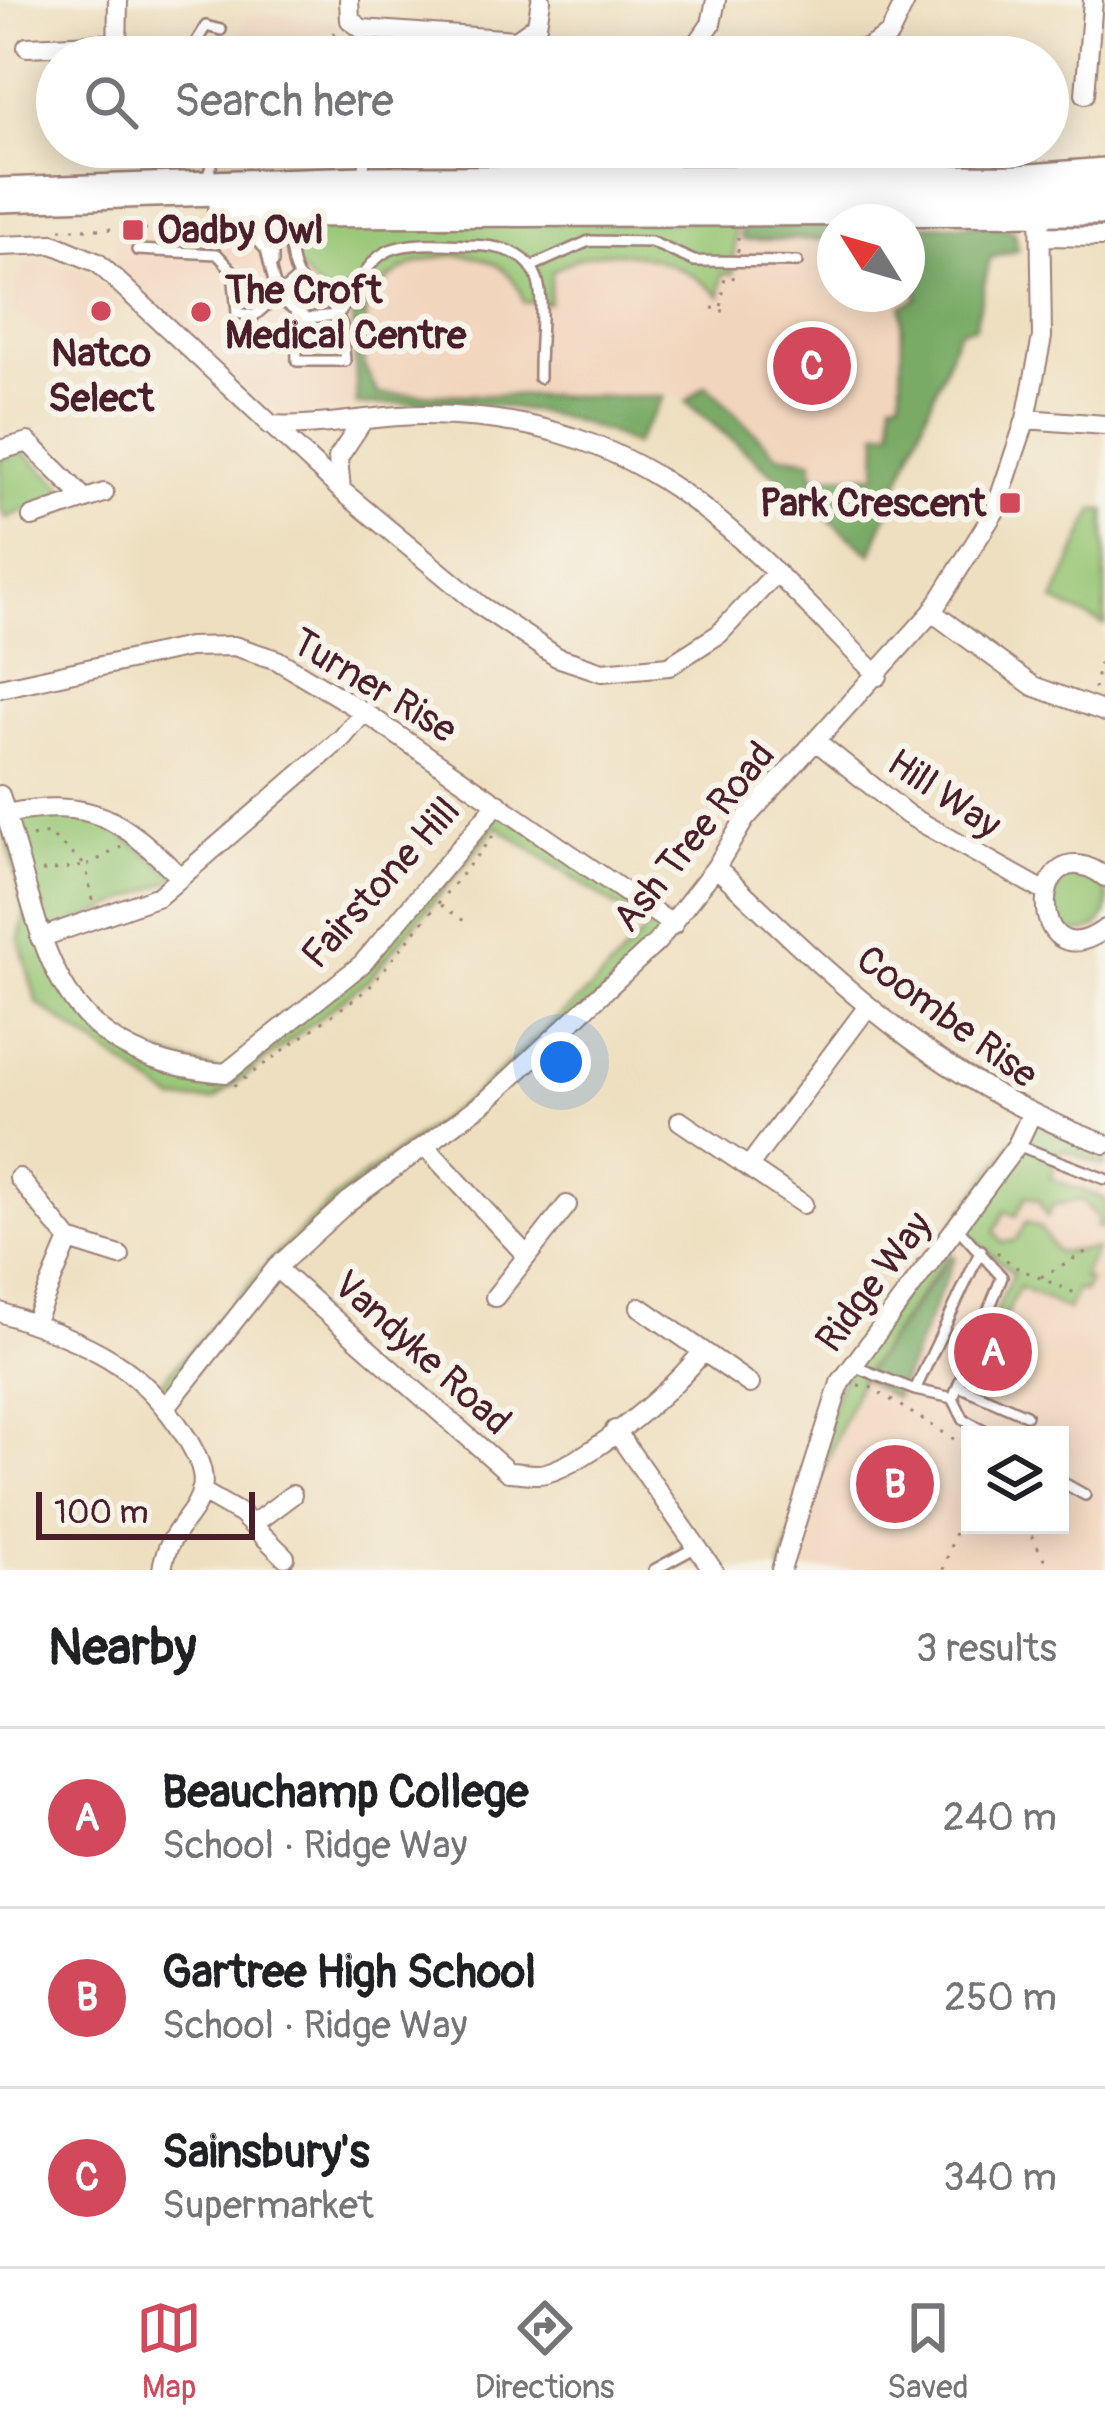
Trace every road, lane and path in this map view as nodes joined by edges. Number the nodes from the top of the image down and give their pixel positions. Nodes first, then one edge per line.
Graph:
1 (118, 0) edge
2 (716, 0) edge
3 (906, 0) edge
4 (1093, 0) edge
5 (541, 8) edge
6 (350, 10) edge
7 (711, 24) junction
8 (221, 30) dead end
9 (117, 36) edge
10 (200, 36) edge
11 (327, 36) edge
12 (419, 36) edge
13 (527, 36) edge
14 (708, 36) edge
15 (729, 36) edge
16 (887, 36) edge
17 (27, 47) dead end
18 (36, 47) edge
19 (1085, 94) dead end
20 (364, 168) edge
21 (1105, 175) edge
22 (670, 178) edge
23 (364, 183) junction
24 (0, 194) edge
25 (217, 196) junction
26 (282, 202) junction
27 (1040, 207) junction
28 (1105, 208) edge
29 (0, 215) edge
30 (1105, 237) edge
31 (45, 244) junction
32 (0, 246) edge
33 (137, 250) dead end
34 (797, 262) dead end
35 (272, 265) junction
36 (535, 265) junction
37 (738, 278) dead end
38 (297, 279) junction
39 (359, 281) junction
40 (328, 296) junction
41 (278, 298) junction
42 (712, 308) dead end
43 (721, 309) junction
44 (730, 310) dead end
45 (296, 315) junction
46 (337, 315) junction
47 (539, 377) dead end
48 (1027, 419) junction
49 (362, 422) junction
50 (269, 425) junction
51 (1105, 425) edge
52 (0, 450) edge
53 (341, 490) junction
54 (32, 517) dead end
55 (776, 573) junction
56 (932, 613) junction
57 (1105, 641) edge
58 (878, 676) junction
59 (0, 688) edge
60 (1097, 710) edge
61 (364, 712) junction
62 (816, 741) junction
63 (498, 803) junction
64 (3, 804) edge
65 (497, 831) dead end
66 (140, 837) junction
67 (13, 842) junction
68 (86, 866) junction
69 (716, 867) junction
70 (22, 874) junction
71 (1105, 877) edge
72 (180, 878) junction
73 (1044, 891) junction
74 (432, 898) junction
75 (95, 920) junction
76 (467, 923) dead end
77 (673, 925) junction
78 (1105, 929) edge
79 (40, 938) junction
80 (866, 1009) junction
81 (217, 1084) dead end
82 (1030, 1117) junction
83 (680, 1120) dead end
84 (1105, 1144) edge
85 (1017, 1145) junction
86 (425, 1146) junction
87 (748, 1166) junction
88 (19, 1178) dead end
89 (1105, 1179) edge
90 (803, 1204) dead end
91 (567, 1205) dead end
92 (957, 1228) junction
93 (69, 1240) junction
94 (1093, 1248) dead end
95 (981, 1250) junction
96 (997, 1252) dead end
97 (121, 1256) dead end
98 (527, 1256) junction
99 (276, 1268) junction
100 (1040, 1278) junction
101 (1075, 1293) dead end
102 (495, 1297) dead end
103 (640, 1306) dead end
104 (0, 1312) edge
105 (34, 1323) junction
106 (703, 1351) junction
107 (853, 1366) junction
108 (839, 1383) junction
109 (750, 1384) dead end
110 (959, 1386) junction
111 (915, 1390) junction
112 (953, 1398) junction
113 (166, 1407) junction
114 (1027, 1415) dead end
115 (976, 1426) edge
116 (615, 1430) junction
117 (961, 1443) edge
118 (1069, 1486) edge
119 (201, 1491) junction
120 (1085, 1495) dead end
121 (292, 1496) dead end
122 (961, 1513) edge
123 (253, 1524) junction
124 (1031, 1534) edge
125 (698, 1546) junction
126 (285, 1558) dead end
127 (162, 1570) edge
128 (653, 1570) edge
129 (713, 1570) edge
130 (781, 1570) edge
131 (943, 1570) edge
132 (1049, 1570) edge

1 - 9 street
2 - 7 street
3 - 16 street
4 - 19 street
5 - 13 street
6 - 11 path
6 - 12 street
7 - 14 street
7 - 15 street
8 - 10 lane
17 - 18 street
20 - 23 lane
21 - 27 highway
22 - 23 highway
22 - 26 highway
22 - 27 highway
23 - 26 highway
24 - 25 highway
25 - 26 highway
25 - 29 highway
25 - 31 path
25 - 35 lane
26 - 35 lane
26 - 38 lane
27 - 28 highway
27 - 30 street
27 - 48 street, Ash Tree Road
31 - 32 street
31 - 50 street
33 - 41 lane
34 - 36 lane
35 - 41 lane
36 - 39 lane
36 - 47 lane
37 - 43 path
38 - 40 lane
38 - 41 lane
39 - 40 lane
39 - 46 lane
40 - 46 lane
41 - 45 lane
42 - 43 path
43 - 44 path
45 - 46 lane
45 - 46 lane
48 - 51 street
48 - 56 street, Ash Tree Road
49 - 50 street
49 - 53 street
49 - 55 street
50 - 53 street
52 - 54 street
53 - 55 street
55 - 58 street
56 - 58 street, Ash Tree Road
56 - 60 street
57 - 60 path
58 - 62 street, Ash Tree Road
59 - 61 street, Turner Rise
61 - 63 street, Turner Rise
61 - 72 street
62 - 69 street, Ash Tree Road
62 - 73 street, Hill Way
63 - 74 street, Fairstone Hill
63 - 77 street, Turner Rise
64 - 66 street
64 - 67 street, Fairstone Hill
65 - 74 path
66 - 68 path
66 - 72 street
67 - 68 path
67 - 70 street, Fairstone Hill
68 - 70 path
68 - 75 path
69 - 77 street, Ash Tree Road
69 - 80 street, Coombe Rise
70 - 79 street, Fairstone Hill
71 - 73 street
72 - 75 street
73 - 78 street
74 - 76 path
74 - 79 street, Fairstone Hill
74 - 81 path
75 - 79 street
77 - 86 street, Ash Tree Road
80 - 82 street, Coombe Rise
80 - 87 street
82 - 84 street, Coombe Rise
82 - 85 street, Ridge Way
83 - 87 street
85 - 89 lane
85 - 92 street, Ridge Way
86 - 98 street
86 - 99 street, Ash Tree Road
87 - 90 street
88 - 93 street
91 - 98 street
92 - 95 lane
92 - 107 street, Ridge Way
93 - 97 street
93 - 105 street
94 - 100 path
95 - 110 lane
95 - 111 lane
96 - 100 path
98 - 102 street
99 - 113 street, Ash Tree Road
99 - 116 street, Vandyke Road
100 - 101 path
103 - 106 street
104 - 105 street
105 - 113 street
106 - 109 street
106 - 116 street, Vandyke Road
107 - 108 street, Ridge Way
107 - 111 lane
108 - 117 path
108 - 130 street, Ridge Way
110 - 112 lane
110 - 114 lane
111 - 112 lane
112 - 115 lane
113 - 119 street
116 - 125 street
118 - 120 lane
119 - 123 street
119 - 127 street
121 - 123 street
122 - 131 path
123 - 126 street
124 - 132 path
125 - 128 lane
125 - 129 street

